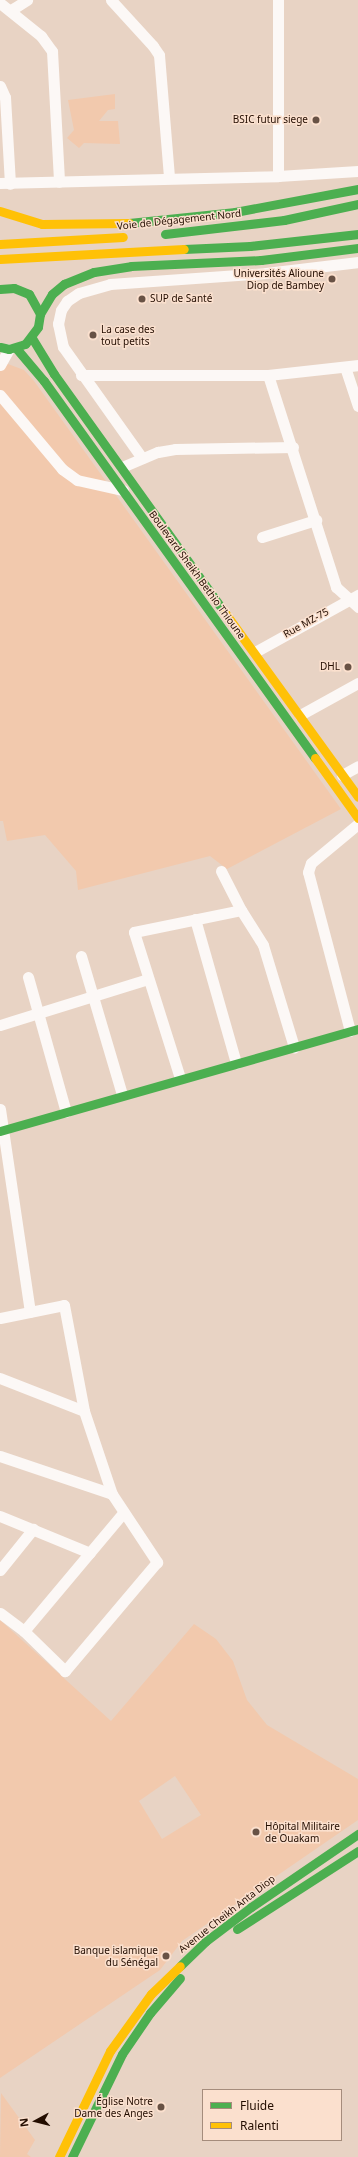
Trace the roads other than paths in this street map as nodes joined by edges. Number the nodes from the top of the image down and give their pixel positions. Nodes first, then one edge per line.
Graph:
1 (27, 0) edge
2 (111, 0) edge
3 (278, 0) edge
4 (0, 3) edge
5 (11, 10) junction
6 (0, 86) edge
7 (358, 171) edge
8 (169, 176) junction
9 (278, 176) junction
10 (60, 182) junction
11 (5, 183) edge
12 (358, 189) edge
13 (358, 204) edge
14 (0, 211) edge
15 (358, 234) edge
16 (152, 235) dead end
17 (130, 237) dead end
18 (0, 244) edge
19 (358, 248) edge
20 (0, 259) edge
21 (358, 262) edge
22 (0, 288) edge
23 (40, 314) junction
24 (32, 338) junction
25 (8, 348) edge
26 (0, 365) edge
27 (358, 365) edge
28 (345, 367) junction
29 (268, 374) junction
30 (81, 375) junction
31 (0, 395) edge
32 (358, 406) edge
33 (293, 447) junction
34 (142, 458) junction
35 (122, 467) junction
36 (123, 490) junction
37 (316, 520) junction
38 (262, 537) dead end
39 (355, 600) edge
40 (255, 652) junction
41 (358, 683) edge
42 (300, 715) junction
43 (358, 766) edge
44 (342, 775) junction
45 (358, 797) edge
46 (358, 818) edge
47 (358, 824) edge
48 (222, 871) dead end
49 (241, 910) junction
50 (195, 919) junction
51 (81, 956) dead end
52 (28, 977) dead end
53 (148, 979) junction
54 (94, 996) junction
55 (38, 1014) junction
56 (0, 1026) edge
57 (354, 1030) edge
58 (294, 1047) junction
59 (236, 1063) junction
60 (180, 1078) junction
61 (122, 1094) junction
62 (0, 1109) edge
63 (66, 1112) junction
64 (2, 1130) edge
65 (30, 1312) junction
66 (0, 1318) edge
67 (0, 1378) edge
68 (84, 1411) junction
69 (0, 1456) edge
70 (112, 1494) junction
71 (124, 1512) junction
72 (0, 1516) edge
73 (33, 1529) junction
74 (90, 1552) junction
75 (0, 1570) edge
76 (0, 1613) edge
77 (24, 1631) junction
78 (358, 1834) edge
79 (358, 1851) edge
80 (59, 2157) edge
81 (72, 2157) edge

1 - 5 street
2 - 8 street
3 - 9 street
4 - 5 street
5 - 10 street
6 - 11 street
7 - 9 street
8 - 9 street
8 - 10 street
10 - 11 street
12 - 14 main road
13 - 16 main road, Voie de Dégagement Nord
15 - 20 main road
17 - 18 main road, Voie de Dégagement Nord
19 - 23 main road
21 - 30 street
22 - 23 main road
23 - 24 main road
24 - 25 main road
24 - 35 main road, Boulevard Sheikh Bethio Thioune
25 - 26 street
25 - 36 main road, Boulevard Sheikh Bethio Thioune
27 - 28 street
28 - 29 street
28 - 32 street
29 - 30 street
29 - 33 street
30 - 34 street
31 - 36 street
33 - 34 street
33 - 37 street
34 - 35 street
35 - 40 main road, Boulevard Sheikh Bethio Thioune
36 - 46 main road, Boulevard Sheikh Bethio Thioune
37 - 38 street
37 - 39 street
39 - 40 street, Rue MZ-75
40 - 42 main road, Boulevard Sheikh Bethio Thioune
41 - 42 street
42 - 44 main road, Boulevard Sheikh Bethio Thioune
43 - 44 street
44 - 45 main road, Boulevard Sheikh Bethio Thioune
47 - 57 street
48 - 49 street
49 - 50 street
49 - 58 street
50 - 53 street
50 - 59 street
51 - 54 street
52 - 55 street
53 - 54 street
53 - 60 street
54 - 55 street
54 - 61 street
55 - 56 street
55 - 63 street
57 - 58 main road
58 - 59 main road
59 - 60 main road
60 - 61 main road
61 - 63 main road
62 - 64 street
63 - 64 main road
64 - 65 street
65 - 66 street
65 - 68 street
67 - 68 street
68 - 70 street
69 - 70 street
70 - 71 street
71 - 74 street
71 - 77 street
72 - 73 street
73 - 74 street
73 - 75 street
74 - 77 street
76 - 77 street
78 - 80 main road, Avenue Cheikh Anta Diop
79 - 81 main road, Avenue Cheikh Anta Diop

